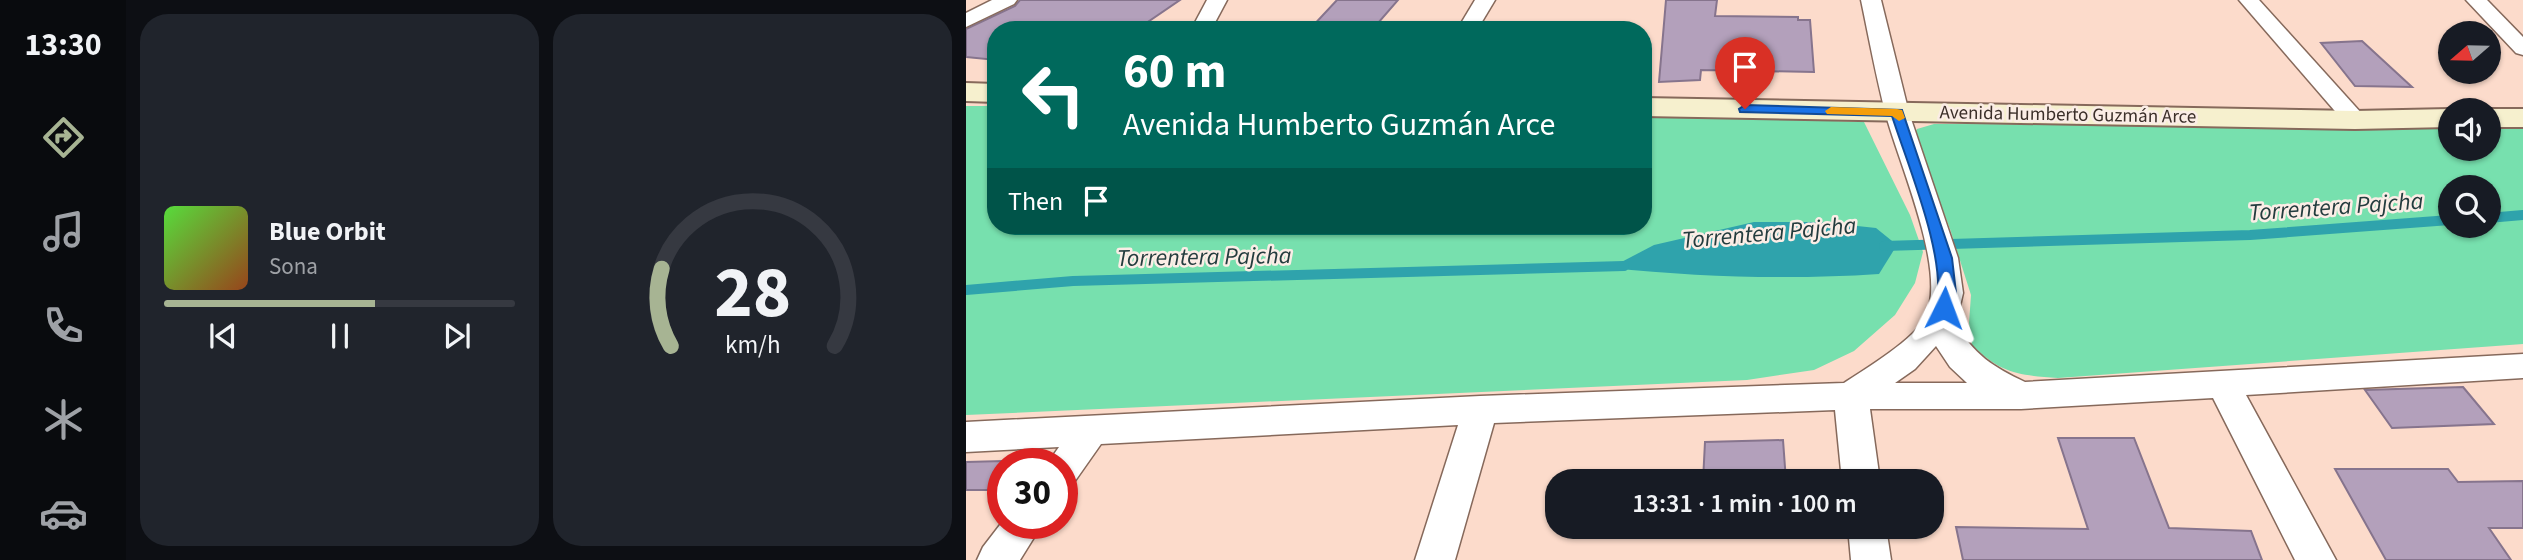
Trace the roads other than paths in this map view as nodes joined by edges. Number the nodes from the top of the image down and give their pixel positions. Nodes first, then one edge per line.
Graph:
1 (1007, 0) edge
2 (1217, 0) edge
3 (1485, 0) edge
4 (1871, 0) edge
5 (2249, 0) edge
6 (2476, 0) edge
7 (966, 21) edge
8 (1206, 21) edge
9 (1472, 21) edge
10 (2523, 48) edge
11 (966, 92) edge
12 (987, 93) edge
13 (1652, 107) edge
14 (1897, 113) junction
15 (2438, 118) edge
16 (2501, 118) edge
17 (2523, 118) edge
18 (2355, 120) junction
19 (1940, 323) junction
20 (2523, 366) edge
21 (2223, 384) junction
22 (1851, 396) junction
23 (2021, 396) junction
24 (1480, 410) junction
25 (1091, 430) junction
26 (966, 437) edge
27 (1078, 448) edge
28 (1860, 469) edge
29 (1012, 539) edge
30 (1868, 539) edge
31 (997, 560) edge
32 (1435, 560) edge
33 (1871, 560) edge
34 (2316, 560) edge

1 - 7 street
2 - 8 street
3 - 9 street
4 - 14 street
5 - 18 street
6 - 10 street
11 - 12 main road
13 - 14 main road, Avenida Humberto Guzmán Arce
14 - 18 main road, Avenida Humberto Guzmán Arce
14 - 19 street
15 - 18 main road, Avenida Humberto Guzmán Arce
16 - 17 main road
19 - 22 street
19 - 23 street
20 - 21 street
21 - 23 street
21 - 34 street
22 - 23 street
22 - 24 street
22 - 28 street
24 - 25 street
24 - 32 street
25 - 26 street
25 - 27 street
29 - 31 street
30 - 33 street

